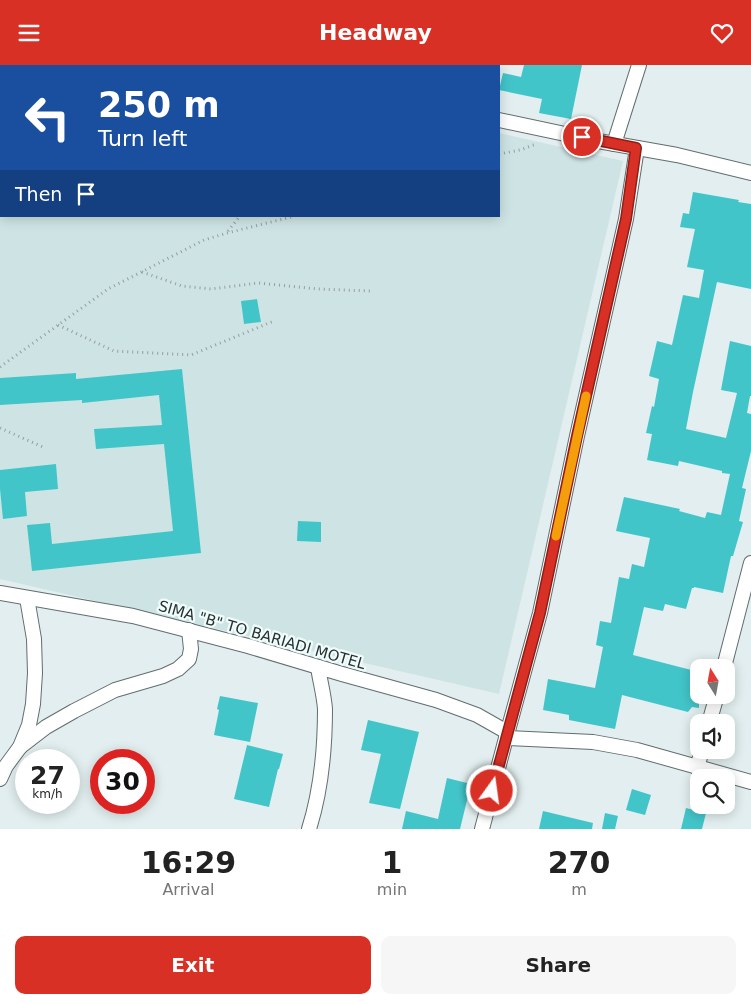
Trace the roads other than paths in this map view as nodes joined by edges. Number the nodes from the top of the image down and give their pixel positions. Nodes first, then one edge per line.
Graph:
1 (639, 65) edge
2 (500, 120) edge
3 (614, 144) junction
4 (636, 148) junction
5 (751, 173) edge
6 (751, 563) edge
7 (749, 580) edge
8 (0, 593) edge
9 (27, 598) junction
10 (189, 630) junction
11 (726, 659) edge
12 (318, 667) junction
13 (506, 735) junction
14 (20, 747) junction
15 (700, 759) edge
16 (697, 768) junction
17 (0, 779) edge
18 (751, 782) edge
19 (309, 829) edge
20 (482, 829) edge

1 - 3 street
2 - 3 street
3 - 4 street
4 - 5 street
4 - 13 street
6 - 7 street
7 - 11 street
8 - 9 street, SIMA "B" TO BARIADI MOTEL
9 - 10 street, SIMA "B" TO BARIADI MOTEL
9 - 14 street
10 - 12 street, SIMA "B" TO BARIADI MOTEL
10 - 14 street
12 - 13 street, SIMA "B" TO BARIADI MOTEL
12 - 19 street
13 - 16 street
13 - 20 street
14 - 17 street
15 - 16 street
16 - 18 street

